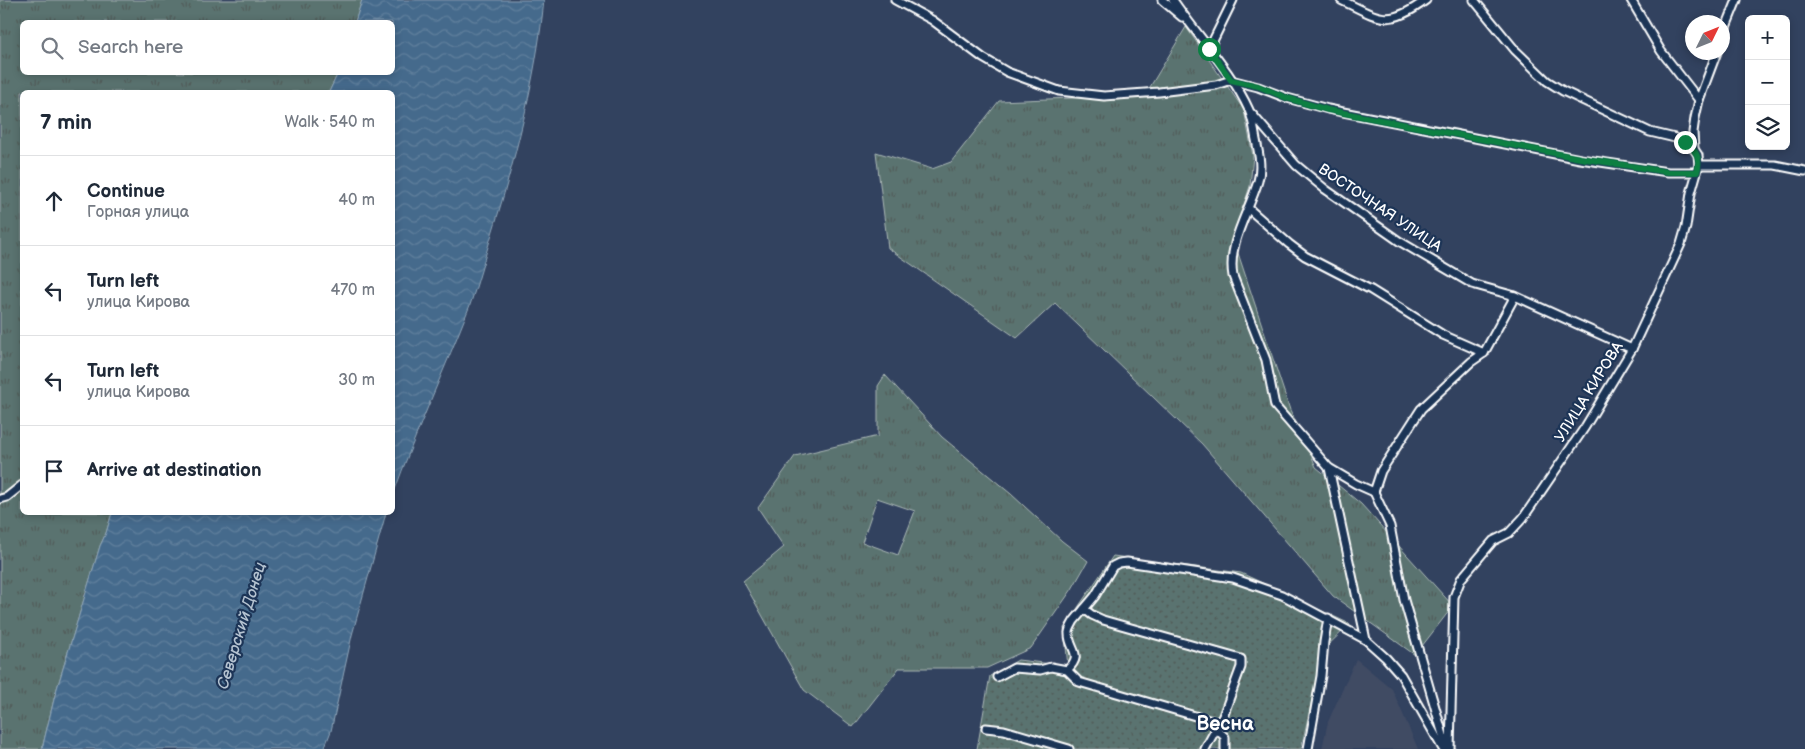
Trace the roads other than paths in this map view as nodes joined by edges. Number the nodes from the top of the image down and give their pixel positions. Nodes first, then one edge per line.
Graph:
1 (895, 0) edge
2 (1162, 0) edge
3 (1174, 0) edge
4 (1233, 0) edge
5 (1341, 0) edge
6 (1426, 0) edge
7 (1474, 0) edge
8 (1631, 0) edge
9 (1738, 0) edge
10 (1730, 16) edge
11 (1188, 22) junction
12 (1209, 49) junction
13 (1714, 60) edge
14 (1231, 80) junction
15 (1699, 100) junction
16 (1250, 112) junction
17 (1694, 149) junction
18 (1698, 168) junction
19 (1805, 171) edge
20 (1249, 209) junction
21 (1515, 296) junction
22 (1632, 349) junction
23 (1484, 353) junction
24 (1329, 468) junction
25 (20, 487) edge
26 (1374, 492) junction
27 (0, 499) edge
28 (1084, 609) junction
29 (1328, 618) junction
30 (1366, 640) junction
31 (1067, 670) junction
32 (997, 677) dead end
33 (1218, 726) junction
34 (986, 728) dead end
35 (1069, 749) edge
36 (1205, 749) edge
37 (1225, 749) edge
38 (1308, 749) edge
39 (1447, 749) edge

1 - 14 street
2 - 11 street
3 - 11 street
4 - 12 street
5 - 6 street
7 - 17 street
8 - 15 street
9 - 10 street
11 - 12 street
12 - 14 street
13 - 15 street
14 - 16 street
14 - 18 street
15 - 17 street
16 - 20 street
16 - 21 street, ВОСТОЧНАЯ УЛИЦА
17 - 18 street
18 - 19 street
18 - 22 street, УЛИЦА КИРОВА
20 - 23 street
20 - 24 street
21 - 22 street, ВОСТОЧНАЯ УЛИЦА
21 - 23 street
22 - 39 street, УЛИЦА КИРОВА
23 - 26 street
24 - 26 street
24 - 30 street
25 - 27 street
26 - 39 street
28 - 29 street
28 - 31 street
28 - 33 street
29 - 30 street
29 - 38 street
30 - 39 street
31 - 32 street
31 - 33 street
33 - 36 street
33 - 37 street
34 - 35 street

